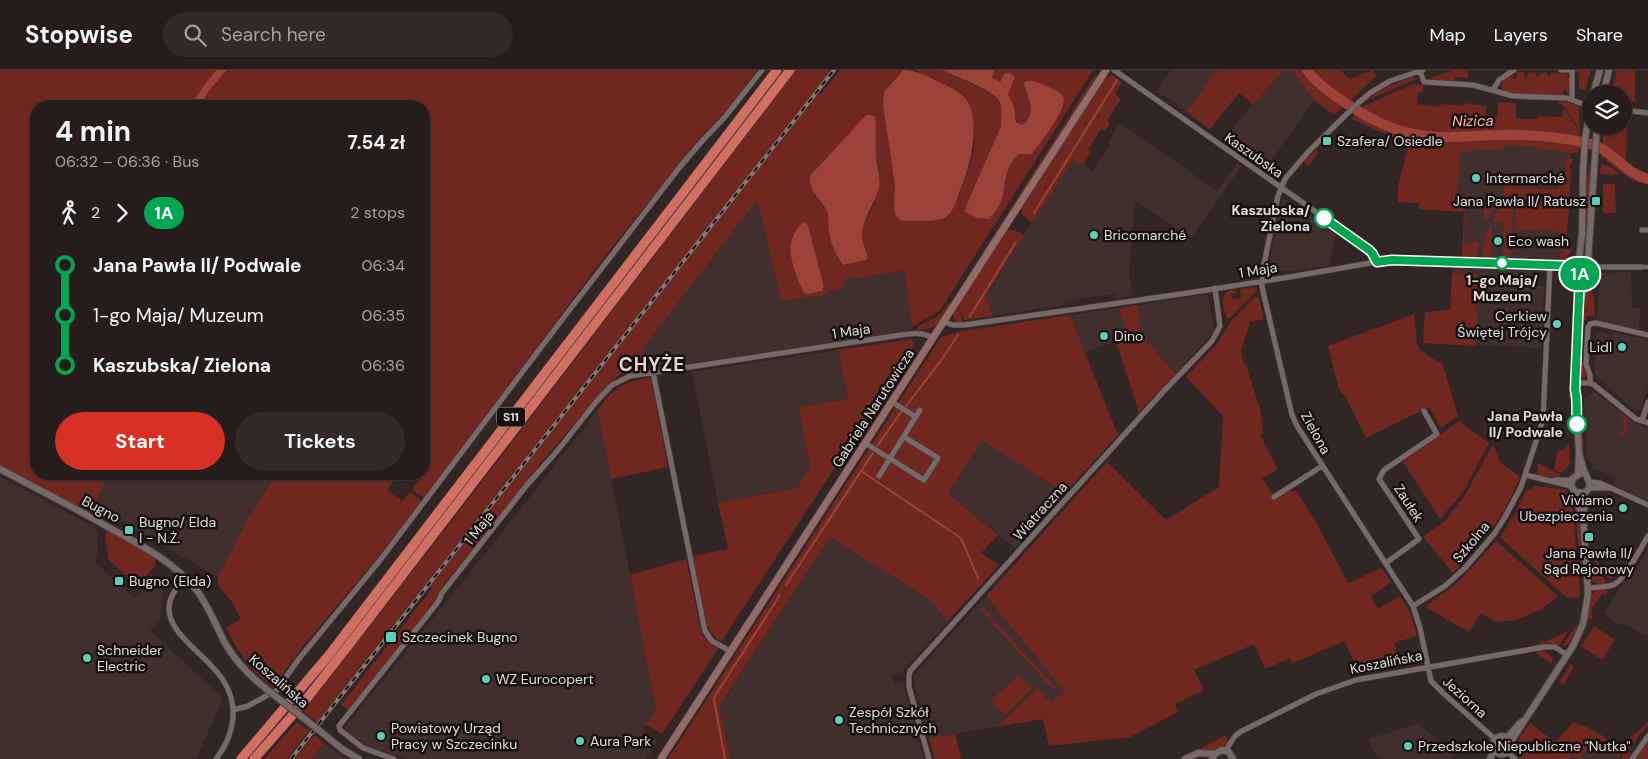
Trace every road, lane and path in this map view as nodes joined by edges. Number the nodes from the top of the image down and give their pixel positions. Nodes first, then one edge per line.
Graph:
1 (762, 70) edge
2 (777, 70) edge
3 (790, 70) edge
4 (1106, 70) edge
5 (1114, 70) edge
6 (1514, 70) edge
7 (1562, 70) edge
8 (1600, 70) edge
9 (1609, 70) edge
10 (1422, 71) edge
11 (1596, 85) edge
12 (1605, 85) edge
13 (1494, 90) junction
14 (1572, 99) junction
15 (1582, 105) edge
16 (1632, 111) edge
17 (1648, 113) edge
18 (1587, 135) edge
19 (1597, 135) edge
20 (1281, 187) junction
21 (1642, 230) dead end
22 (1648, 230) edge
23 (1377, 262) junction
24 (1550, 266) junction
25 (1584, 266) junction
26 (1645, 267) edge
27 (1262, 281) junction
28 (1215, 288) junction
29 (1579, 309) junction
30 (944, 322) junction
31 (1648, 335) edge
32 (933, 338) junction
33 (653, 372) junction
34 (1590, 383) junction
35 (1576, 386) junction
36 (892, 402) junction
37 (1648, 402) edge
38 (920, 410) dead end
39 (1424, 411) dead end
40 (916, 417) junction
41 (1642, 421) junction
42 (1648, 423) edge
43 (904, 437) junction
44 (865, 443) junction
45 (1579, 453) junction
46 (890, 459) junction
47 (1322, 466) junction
48 (0, 469) edge
49 (1526, 475) junction
50 (879, 476) dead end
51 (1574, 480) junction
52 (1587, 485) junction
53 (1575, 492) junction
54 (1274, 497) dead end
55 (1648, 505) edge
56 (1583, 515) junction
57 (1648, 536) edge
58 (1386, 563) junction
59 (186, 578) junction
60 (1588, 588) junction
61 (1413, 606) junction
62 (730, 651) junction
63 (1568, 655) junction
64 (1428, 666) junction
65 (233, 710) junction
66 (1648, 736) edge
67 (1495, 739) junction
68 (1509, 740) junction
69 (1226, 750) junction
70 (1508, 752) junction
71 (1497, 755) edge
72 (1213, 757) edge
73 (216, 759) edge
74 (241, 759) edge
75 (254, 759) edge
76 (359, 759) edge
77 (394, 759) edge
78 (661, 759) edge
79 (929, 759) edge
80 (1185, 759) edge
81 (1233, 759) edge
82 (1490, 759) edge
83 (1514, 759) edge
84 (1632, 759) edge

1 - 65 street
2 - 74 highway, S11
3 - 75 highway, S11
4 - 30 main road, Gabriela Narutowicza
5 - 20 street, Kaszubska
6 - 13 street
7 - 14 street
8 - 11 street
9 - 12 street
10 - 13 street
10 - 20 street
13 - 14 street
14 - 15 street
16 - 17 street
18 - 25 street
19 - 25 street
20 - 23 street, Kaszubska
20 - 27 street, Zielona
21 - 22 street
23 - 24 street, 1 Maja
23 - 27 street, 1 Maja
24 - 25 street, 1 Maja
24 - 49 street, Szkolna
25 - 26 street, 1 Maja
25 - 29 street
25 - 29 street
27 - 28 street, 1 Maja
27 - 47 street, Zielona
28 - 30 street, 1 Maja
28 - 79 street, Wiatraczna
29 - 35 street
30 - 32 main road, Gabriela Narutowicza
31 - 34 street
32 - 33 street, 1 Maja
32 - 36 main road, Gabriela Narutowicza
33 - 62 street
33 - 77 street, 1 Maja
34 - 35 street
34 - 41 street
35 - 45 street
36 - 40 street
36 - 44 main road, Gabriela Narutowicza
37 - 41 street
38 - 40 street
39 - 58 street, Zaułek
40 - 43 street
41 - 42 street
43 - 46 street
43 - 46 street
44 - 46 street
44 - 62 main road, Gabriela Narutowicza
45 - 51 street
45 - 52 street
46 - 50 street
47 - 54 street
47 - 58 street, Zielona
48 - 59 street, Bugno
49 - 51 street
49 - 61 street, Szkolna
51 - 52 street
51 - 53 street
52 - 53 street
52 - 55 street
52 - 56 street
53 - 56 street
56 - 60 street
57 - 60 street
58 - 61 street, Zielona
59 - 65 street
59 - 76 street, Koszalińska, bridge
60 - 63 street
61 - 64 street, Zielona
62 - 78 main road, Gabriela Narutowicza
63 - 64 street, Koszalińska
63 - 68 street
64 - 67 street, Jeziorna
64 - 69 street, Koszalińska
65 - 73 street
66 - 84 street
67 - 68 street
67 - 71 street
68 - 70 street
69 - 72 street
69 - 81 street
70 - 71 street
70 - 83 street
71 - 82 street
72 - 80 street

